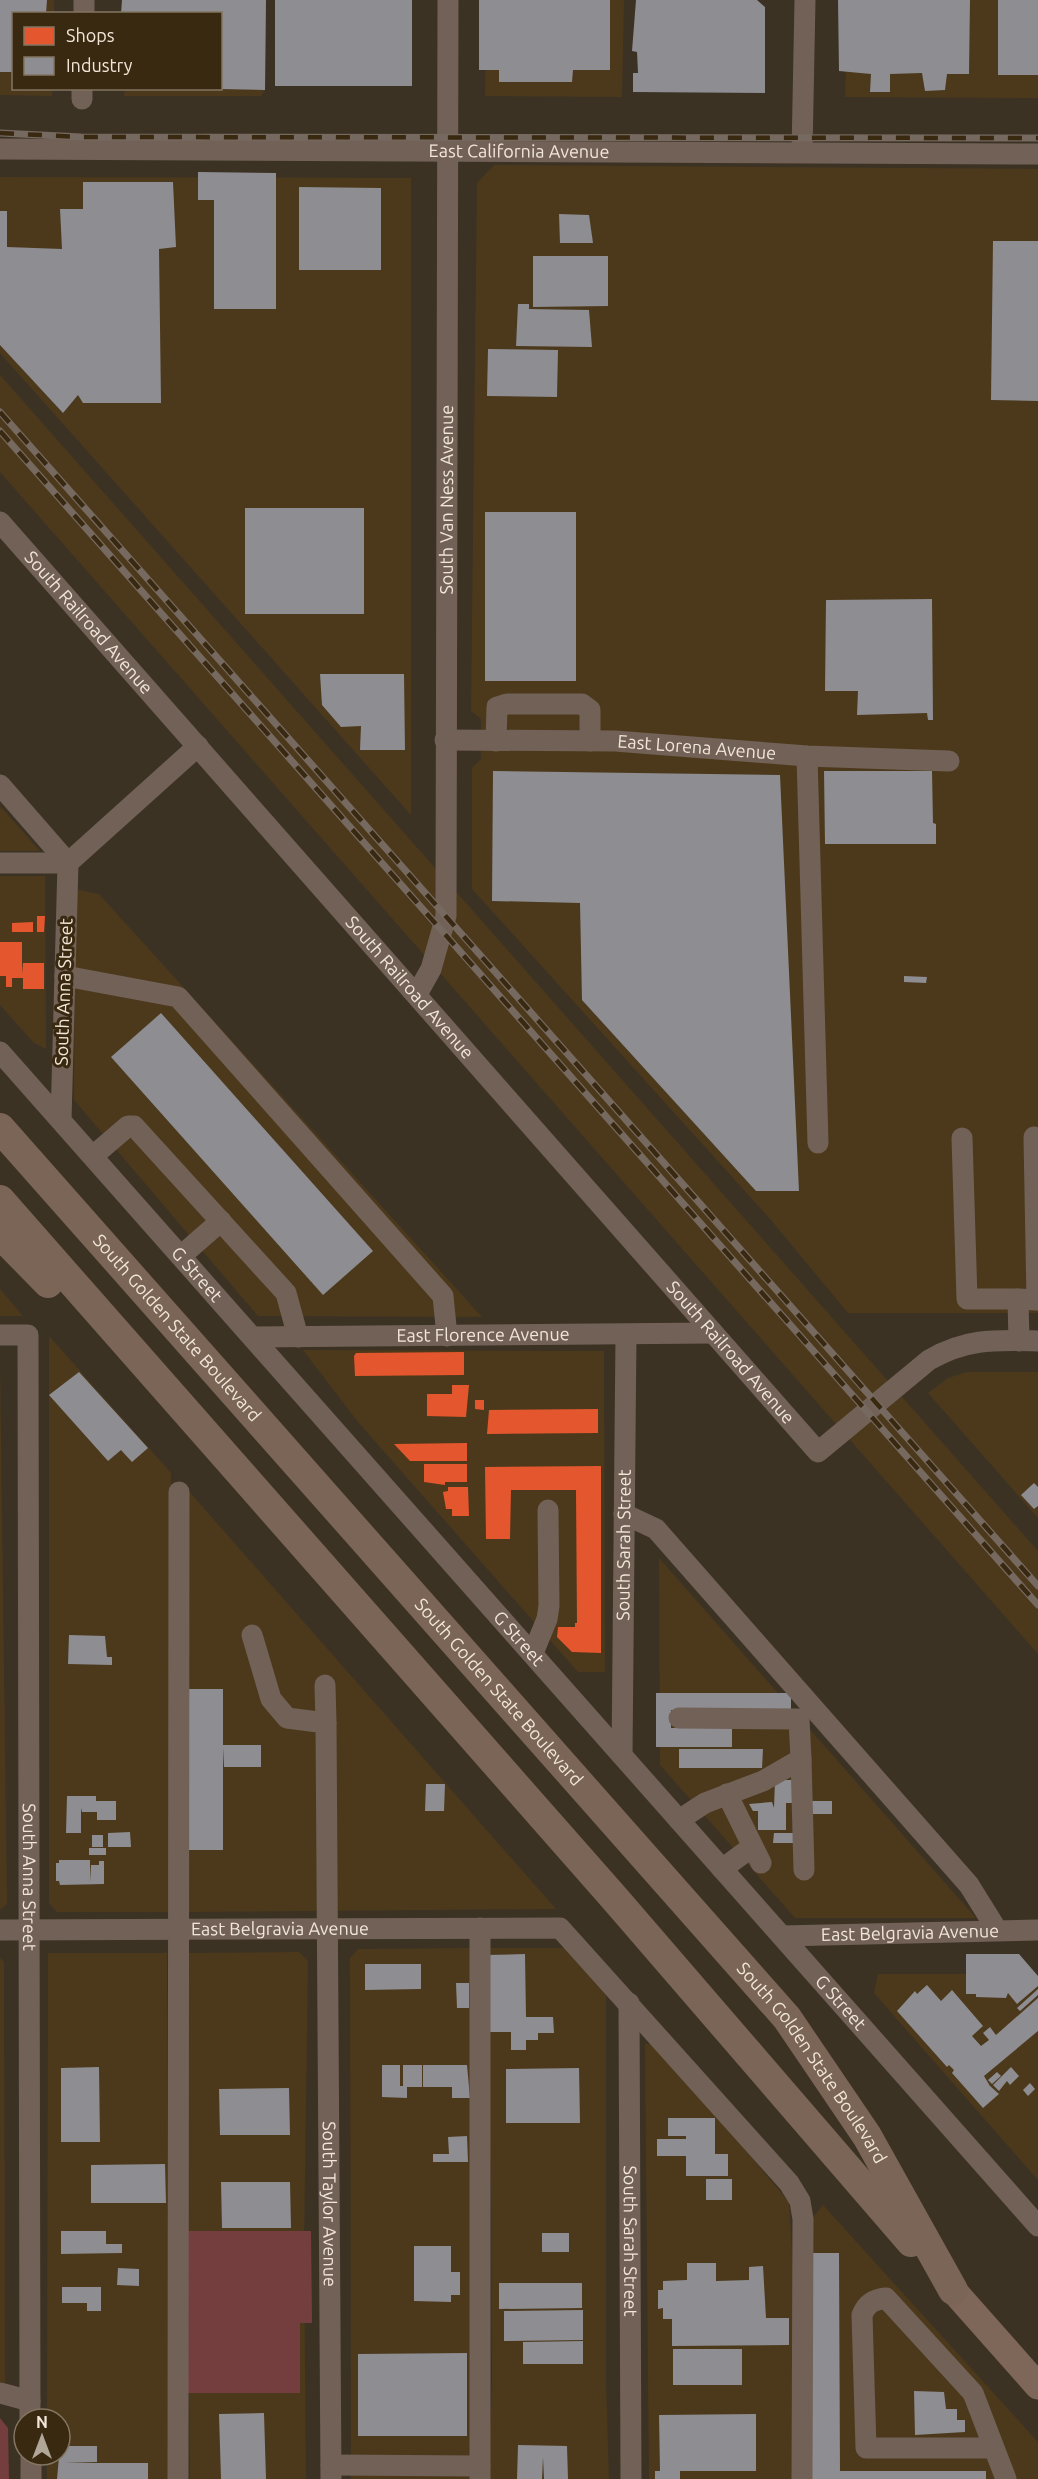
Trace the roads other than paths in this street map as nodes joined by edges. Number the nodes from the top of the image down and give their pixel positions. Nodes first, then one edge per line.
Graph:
1 (448, 0) edge
2 (805, 0) edge
3 (0, 149) edge
4 (446, 150) junction
5 (802, 152) junction
6 (1038, 154) edge
7 (0, 522) edge
8 (445, 740) junction
9 (496, 741) junction
10 (591, 741) junction
11 (198, 746) junction
12 (807, 756) junction
13 (949, 761) dead end
14 (0, 785) edge
15 (0, 863) edge
16 (68, 863) junction
17 (65, 976) junction
18 (417, 994) junction
19 (0, 1052) edge
20 (61, 1120) junction
21 (0, 1128) edge
22 (1034, 1137) dead end
23 (962, 1138) dead end
24 (818, 1143) dead end
25 (93, 1156) junction
26 (0, 1200) edge
27 (221, 1221) junction
28 (0, 1234) edge
29 (182, 1255) junction
30 (1018, 1299) junction
31 (713, 1333) junction
32 (0, 1335) edge
33 (626, 1335) junction
34 (447, 1336) junction
35 (253, 1337) junction
36 (298, 1337) junction
37 (1028, 1341) edge
38 (179, 1492) dead end
39 (548, 1510) dead end
40 (624, 1514) junction
41 (279, 1517) junction
42 (252, 1635) dead end
43 (533, 1653) junction
44 (325, 1684) dead end
45 (680, 1718) dead end
46 (326, 1723) junction
47 (622, 1755) junction
48 (801, 1759) junction
49 (727, 1794) junction
50 (680, 1820) junction
51 (722, 1869) junction
52 (804, 1870) dead end
53 (480, 1928) junction
54 (179, 1929) junction
55 (329, 1929) junction
56 (0, 1930) edge
57 (29, 1930) junction
58 (997, 1930) junction
59 (1038, 1930) edge
60 (782, 1936) junction
61 (630, 2003) junction
62 (1038, 2226) edge
63 (953, 2290) junction
64 (1038, 2386) edge
65 (0, 2393) edge
66 (25, 2407) edge
67 (30, 2407) edge
68 (994, 2448) junction
69 (331, 2472) edge
70 (480, 2472) edge
71 (178, 2479) edge
72 (631, 2479) edge
73 (802, 2479) edge
74 (1006, 2479) edge

1 - 4 street, South Van Ness Avenue
2 - 5 street
3 - 4 street, East California Avenue
4 - 5 street, East California Avenue
4 - 8 street, South Van Ness Avenue
5 - 6 street, East California Avenue
7 - 11 street, South Railroad Avenue
8 - 9 street, East Lorena Avenue
8 - 18 street, South Van Ness Avenue
9 - 10 street, East Lorena Avenue
9 - 10 street
10 - 12 street, East Lorena Avenue
11 - 16 street
11 - 18 street, South Railroad Avenue
12 - 13 street, East Lorena Avenue
12 - 24 street
14 - 16 street
15 - 16 street
16 - 17 street, South Anna Street
17 - 20 street, South Anna Street
17 - 34 street
18 - 31 street, South Railroad Avenue
19 - 20 street, G Street
20 - 25 street, G Street
21 - 63 highway, South Golden State Boulevard
22 - 30 street
23 - 30 street
25 - 27 street
25 - 29 street, G Street
26 - 41 highway, South Golden State Boulevard
27 - 29 street
27 - 36 street
28 - 41 highway
29 - 35 street, G Street
30 - 37 street
31 - 33 street, East Florence Avenue
31 - 37 street, South Railroad Avenue
32 - 57 street, South Anna Street
33 - 34 street, East Florence Avenue
33 - 40 street, South Sarah Street
34 - 36 street, East Florence Avenue
35 - 36 street, East Florence Avenue
35 - 43 street, G Street
38 - 54 street
39 - 43 street
40 - 47 street, South Sarah Street
40 - 58 street
41 - 63 highway, South Golden State Boulevard
42 - 46 street
43 - 47 street, G Street
44 - 46 street, South Taylor Avenue
45 - 48 street
46 - 55 street, South Taylor Avenue
47 - 50 street, G Street
48 - 49 street
48 - 52 street
49 - 50 street
49 - 51 street
50 - 51 street, G Street
51 - 60 street, G Street
53 - 55 street, East Belgravia Avenue
53 - 61 street, East Belgravia Avenue
53 - 70 street
54 - 55 street, East Belgravia Avenue
54 - 57 street, East Belgravia Avenue
54 - 71 street
55 - 69 street, South Taylor Avenue
56 - 57 street, East Belgravia Avenue
57 - 67 street, South Anna Street
58 - 59 street, East Belgravia Avenue
58 - 60 street, East Belgravia Avenue
60 - 62 street, G Street
61 - 72 street, South Sarah Street
61 - 73 street
63 - 64 main road, South Golden State Boulevard
65 - 66 street
68 - 68 street
68 - 74 street
69 - 70 street

